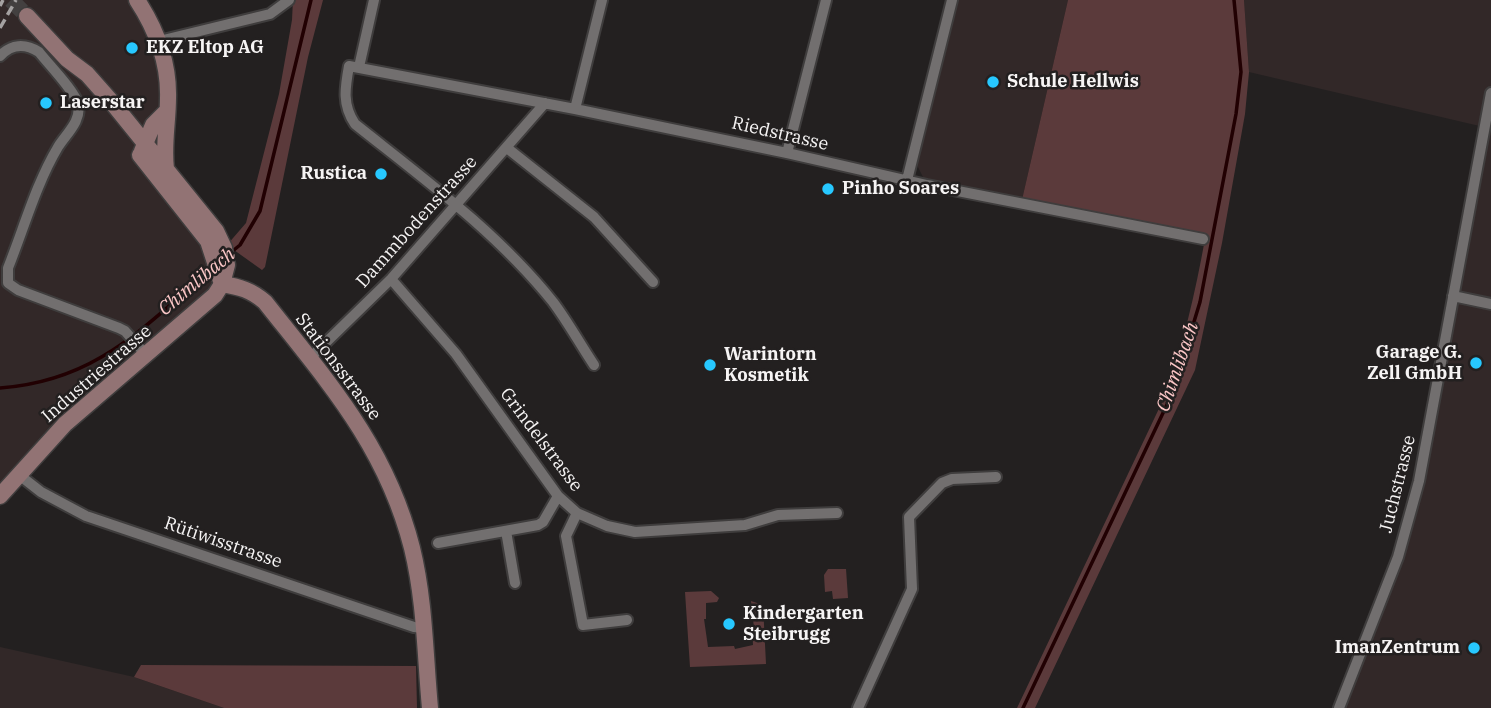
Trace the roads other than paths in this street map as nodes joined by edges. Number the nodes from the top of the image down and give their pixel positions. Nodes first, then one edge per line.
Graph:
1 (137, 0) edge
2 (289, 0) edge
3 (374, 0) edge
4 (602, 0) edge
5 (826, 0) edge
6 (952, 0) edge
7 (27, 16) tunnel mouth
8 (159, 41) junction
9 (0, 56) edge
10 (67, 59) junction
11 (354, 67) junction
12 (1491, 93) edge
13 (545, 103) junction
14 (575, 109) junction
15 (125, 118) junction
16 (160, 129) junction
17 (139, 148) junction
18 (507, 148) junction
19 (787, 153) junction
20 (166, 169) junction
21 (907, 180) junction
22 (455, 203) junction
23 (1203, 239) dead end
24 (221, 265) junction
25 (391, 279) junction
26 (653, 282) dead end
27 (1454, 296) junction
28 (1491, 304) edge
29 (142, 350) junction
30 (309, 359) junction
31 (594, 365) dead end
32 (18, 474) junction
33 (996, 477) dead end
34 (0, 496) edge
35 (558, 496) junction
36 (898, 512) dead end
37 (576, 513) junction
38 (837, 513) dead end
39 (909, 517) junction
40 (506, 530) junction
41 (438, 543) dead end
42 (515, 583) dead end
43 (627, 620) dead end
44 (424, 628) junction
45 (430, 708) edge
46 (858, 708) edge
47 (1339, 708) edge

1 - 8 main road
2 - 8 street
3 - 11 street
4 - 14 street
5 - 19 street
6 - 21 street
7 - 10 main road
8 - 16 main road
9 - 29 street
10 - 15 main road
10 - 17 main road
11 - 13 street, Riedstrasse
11 - 22 street
12 - 27 street, Juchstrasse
13 - 14 street, Riedstrasse
13 - 18 street, Dammbodenstrasse
14 - 19 street, Riedstrasse
15 - 16 main road
15 - 17 main road
16 - 17 main road
16 - 20 main road
17 - 20 main road
17 - 24 main road
18 - 22 street, Dammbodenstrasse
18 - 26 street
19 - 21 street, Riedstrasse
20 - 24 main road
21 - 23 street, Riedstrasse
22 - 25 street, Dammbodenstrasse
22 - 31 street
24 - 29 main road, Industriestrasse
24 - 30 main road, Stationsstrasse
25 - 30 street, Dammbodenstrasse
25 - 35 street, Grindelstrasse
27 - 28 street
27 - 47 street, Juchstrasse
29 - 32 main road, Industriestrasse
30 - 44 main road, Stationsstrasse
32 - 34 main road, Industriestrasse
32 - 44 street, Rütiwisstrasse
33 - 39 street
35 - 37 street, Grindelstrasse
35 - 40 street
36 - 39 street
37 - 38 street, Grindelstrasse
37 - 43 street
39 - 46 street
40 - 41 street
40 - 42 street
44 - 45 main road, Stationsstrasse

